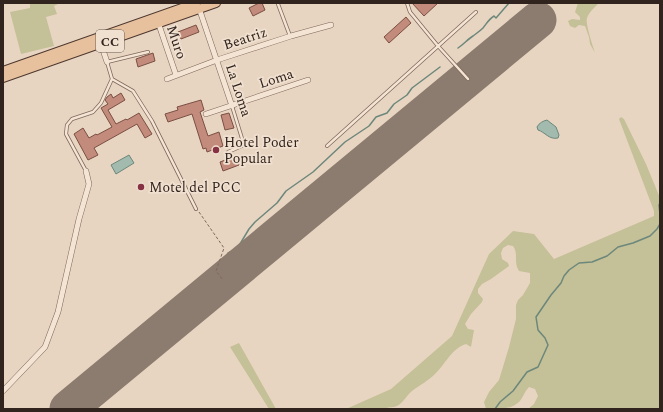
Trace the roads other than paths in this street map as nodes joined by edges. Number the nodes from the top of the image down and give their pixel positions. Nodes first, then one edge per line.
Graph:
1 (216, 3) edge
2 (407, 3) edge
3 (278, 4) dead end
4 (197, 5) edge
5 (476, 12) dead end
6 (157, 20) junction
7 (331, 25) dead end
8 (291, 36) junction
9 (99, 40) junction
10 (438, 46) junction
11 (148, 52) dead end
12 (217, 60) junction
13 (107, 62) junction
14 (3, 71) edge
15 (176, 75) junction
16 (3, 78) edge
17 (468, 78) dead end
18 (112, 79) junction
19 (167, 79) dead end
20 (308, 80) dead end
21 (232, 106) junction
22 (206, 114) dead end
23 (327, 146) dead end
24 (228, 152) dead end
25 (86, 171) joint
26 (196, 209) road end
27 (3, 391) edge

1 - 4 main road, CC
2 - 10 lane
3 - 8 lane
4 - 6 main road, CC
4 - 12 street, La Loma
5 - 10 lane
6 - 9 main road, CC
6 - 15 street, Muro
7 - 8 street, Beatriz
8 - 12 street, Beatriz
9 - 13 street
9 - 14 main road, CC
9 - 16 main road, CC
10 - 17 lane
10 - 23 lane
11 - 13 lane
12 - 15 street, Beatriz
12 - 21 street, La Loma
13 - 18 lane
15 - 19 street, Beatriz
18 - 25 lane
18 - 26 lane
20 - 21 street, Loma
21 - 22 street, Loma
21 - 24 lane, La Loma
25 - 27 street

